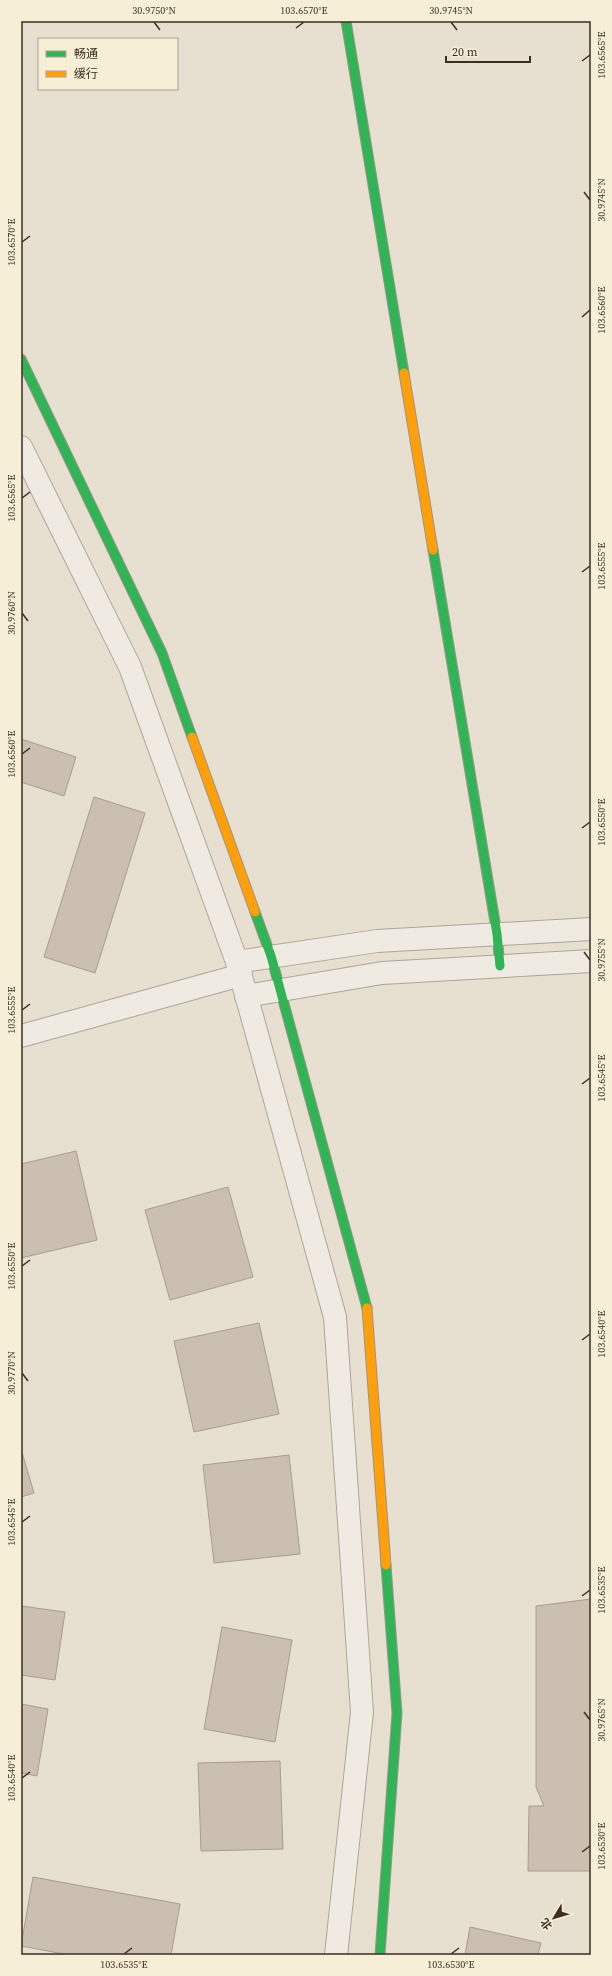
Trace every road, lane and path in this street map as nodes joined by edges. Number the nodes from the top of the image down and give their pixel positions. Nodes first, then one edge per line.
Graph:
1 (346, 21) edge
2 (21, 359) edge
3 (21, 447) edge
4 (591, 929) edge
5 (497, 934) junction
6 (271, 956) junction
7 (591, 961) edge
8 (500, 966) junction
9 (241, 978) junction
10 (281, 991) junction
11 (21, 1036) edge
12 (336, 1955) edge
13 (380, 1955) edge

1 - 5 street
2 - 6 street
3 - 9 street
4 - 5 street
5 - 6 street
5 - 8 street
6 - 9 street
6 - 10 street
7 - 8 street
8 - 10 street
9 - 10 street
9 - 11 street
9 - 12 street
10 - 13 street

